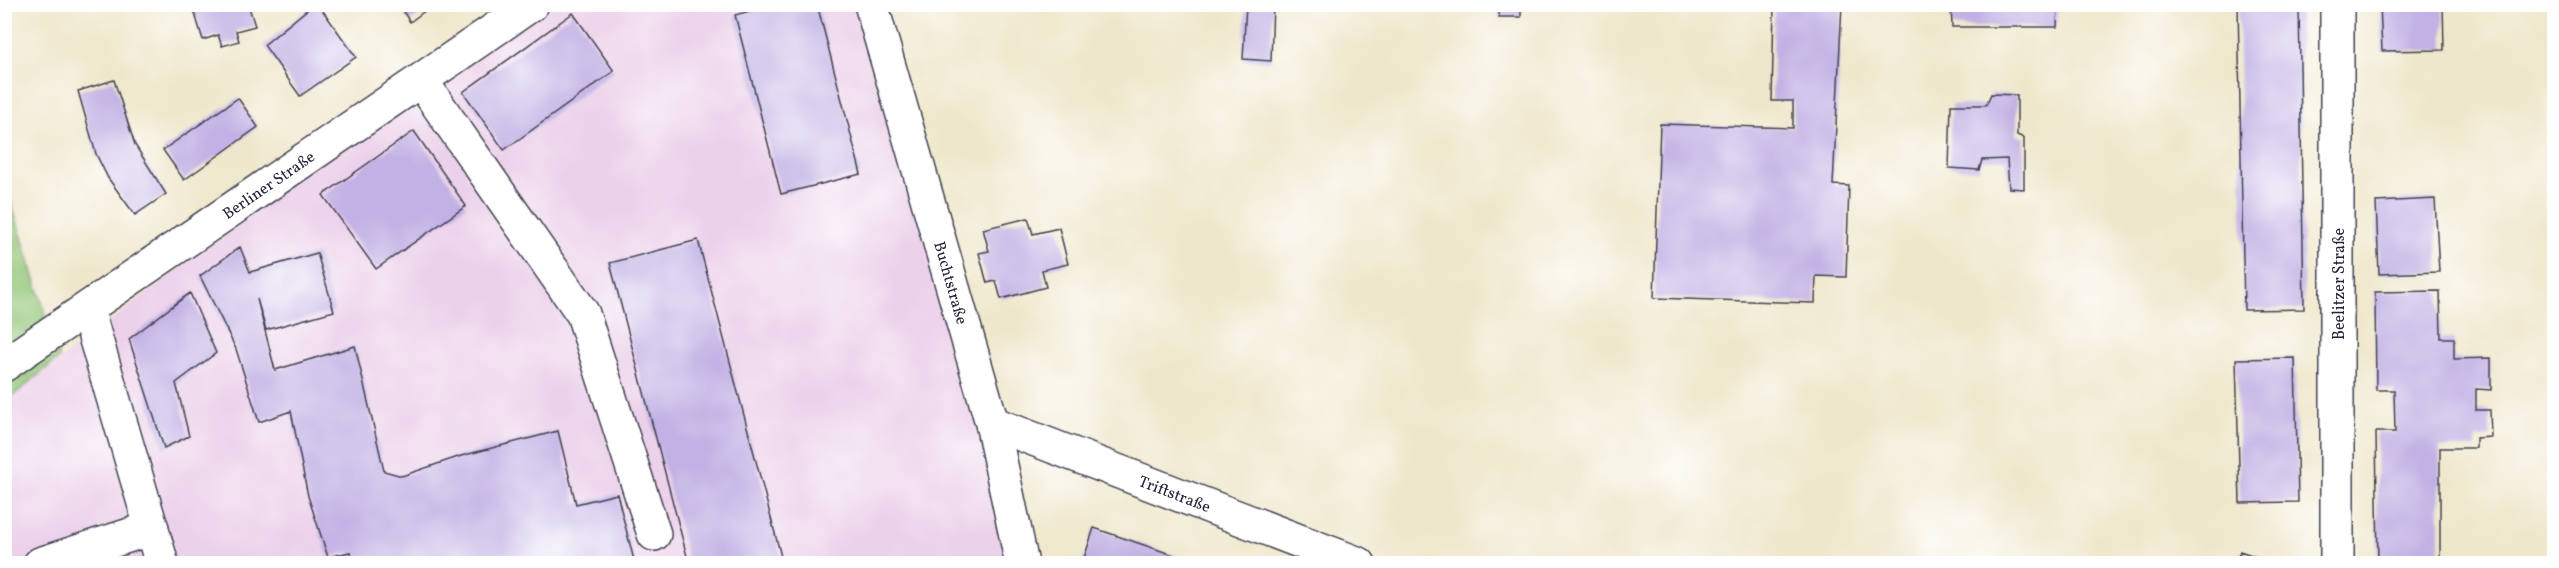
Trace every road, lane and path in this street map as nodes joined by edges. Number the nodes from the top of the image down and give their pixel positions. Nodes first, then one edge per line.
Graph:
1 (532, 4) edge
2 (871, 4) edge
3 (2337, 4) edge
4 (422, 82) junction
5 (87, 309) junction
6 (4, 365) edge
7 (992, 423) junction
8 (152, 528) junction
9 (654, 534) dead end
10 (40, 564) edge
11 (162, 564) edge
12 (1022, 564) edge
13 (1359, 564) edge
14 (2337, 564) edge

1 - 4 street, Berliner Straße
2 - 7 street, Buchtstraße
3 - 14 street, Beelitzer Straße
4 - 5 street, Berliner Straße
4 - 9 street
5 - 6 street, Berliner Straße
5 - 8 street
7 - 12 street, Buchtstraße
7 - 13 street, Triftstraße
8 - 10 street
8 - 11 street

